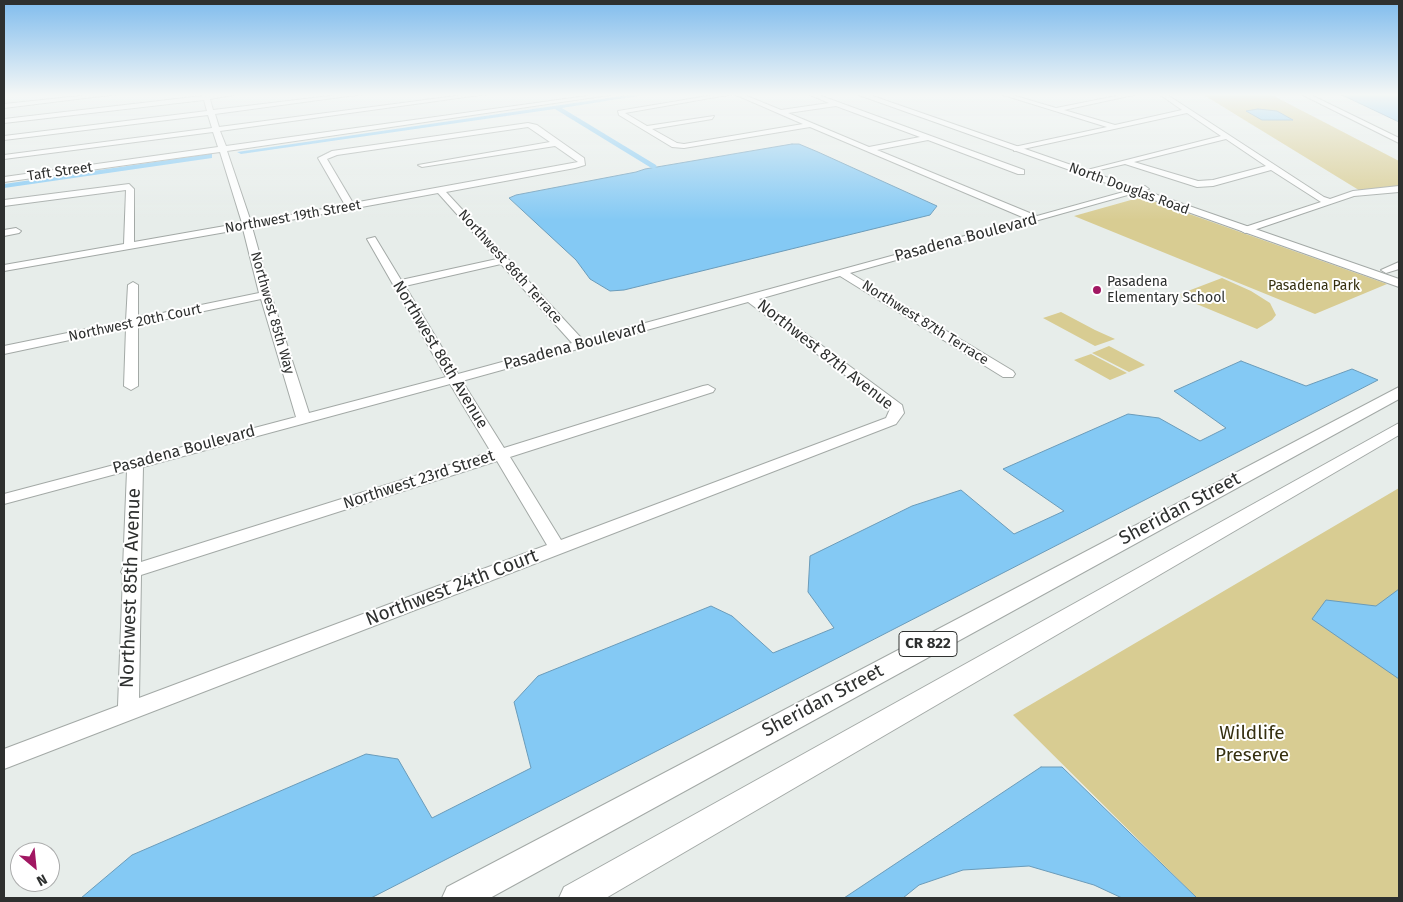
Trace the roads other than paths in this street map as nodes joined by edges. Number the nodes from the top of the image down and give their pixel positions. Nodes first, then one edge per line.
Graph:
1 (19, 136) edge
2 (162, 136) edge
3 (218, 136) edge
4 (310, 136) edge
5 (455, 136) edge
6 (547, 136) edge
7 (660, 136) edge
8 (744, 136) edge
9 (837, 136) edge
10 (922, 136) edge
11 (986, 136) edge
12 (989, 136) edge
13 (1075, 136) edge
14 (1226, 137) joint
15 (4, 138) edge
16 (927, 138) junction
17 (557, 143) junction
18 (1022, 148) junction
19 (223, 149) junction
20 (868, 149) junction
21 (4, 157) edge
22 (1127, 162) junction
23 (422, 165) dead end
24 (1272, 167) junction
25 (1092, 170) junction
26 (1021, 172) dead end
27 (4, 180) edge
28 (1399, 189) edge
29 (441, 190) junction
30 (1140, 190) junction
31 (1330, 202) junction
32 (4, 203) edge
33 (350, 206) junction
34 (1036, 219) junction
35 (247, 225) junction
36 (1250, 228) junction
37 (16, 231) dead end
38 (4, 233) edge
39 (372, 238) dead end
40 (129, 245) junction
41 (504, 260) junction
42 (1399, 265) edge
43 (4, 270) edge
44 (1386, 270) junction
45 (842, 272) junction
46 (1399, 275) edge
47 (1399, 283) edge
48 (397, 284) junction
49 (133, 285) dead end
50 (266, 295) junction
51 (751, 298) junction
52 (131, 323) junction
53 (580, 344) junction
54 (4, 350) edge
55 (1008, 374) dead end
56 (454, 379) junction
57 (130, 386) dead end
58 (708, 389) dead end
59 (1399, 392) edge
60 (897, 413) joint
61 (304, 418) junction
62 (1399, 428) edge
63 (500, 454) junction
64 (135, 463) junction
65 (4, 499) edge
66 (557, 547) junction
67 (130, 572) junction
68 (128, 712) junction
69 (4, 759) edge
70 (458, 898) edge
71 (575, 898) edge

1 - 15 street
2 - 21 street
3 - 19 street, Northwest 85th Way
4 - 19 street, Taft Street
5 - 33 street
6 - 17 street
7 - 8 street
9 - 20 street
10 - 16 street
11 - 18 main road, North Douglas Road
12 - 18 main road, North Douglas Road
13 - 18 street
14 - 22 street
14 - 24 street
16 - 20 street
16 - 26 street
17 - 23 street
17 - 29 street, Northwest 19th Street
18 - 25 main road, North Douglas Road
18 - 30 main road, North Douglas Road
19 - 27 street, Taft Street
19 - 35 street, Northwest 85th Way
20 - 34 street
22 - 24 street
22 - 25 street
24 - 31 street
25 - 30 main road, North Douglas Road
28 - 31 street
29 - 33 street, Northwest 19th Street
29 - 41 street, Northwest 86th Terrace
30 - 34 street, Pasadena Boulevard
30 - 36 main road, North Douglas Road
31 - 36 street
32 - 40 street
33 - 35 street, Northwest 19th Street
34 - 45 street, Pasadena Boulevard
35 - 40 street, Northwest 19th Street
35 - 50 street, Northwest 85th Way
36 - 44 main road, North Douglas Road
36 - 47 main road, North Douglas Road
37 - 38 street
39 - 48 street, Northwest 86th Avenue
40 - 43 street, Northwest 19th Street
41 - 48 street
41 - 53 street, Northwest 86th Terrace
42 - 44 street
44 - 46 main road, North Douglas Road
45 - 51 street, Pasadena Boulevard
45 - 55 street, Northwest 87th Terrace
48 - 56 street, Northwest 86th Avenue
49 - 52 street
50 - 52 street, Northwest 20th Court
50 - 61 street, Northwest 85th Way
51 - 53 street, Pasadena Boulevard
51 - 60 street, Northwest 87th Avenue
52 - 54 street, Northwest 20th Court
52 - 57 street
53 - 56 street, Pasadena Boulevard
56 - 61 street, Pasadena Boulevard
56 - 63 street, Northwest 86th Avenue
58 - 63 street, Northwest 23rd Street
59 - 70 main road, Sheridan Street / CR 822
60 - 66 street, Northwest 24th Court
61 - 64 street, Pasadena Boulevard
62 - 71 main road, CR 822
63 - 66 street, Northwest 86th Avenue
63 - 67 street, Northwest 23rd Street
64 - 65 street, Pasadena Boulevard
64 - 67 street, Northwest 85th Avenue
66 - 68 street, Northwest 24th Court
67 - 68 street, Northwest 85th Avenue
68 - 69 street, Northwest 24th Court

